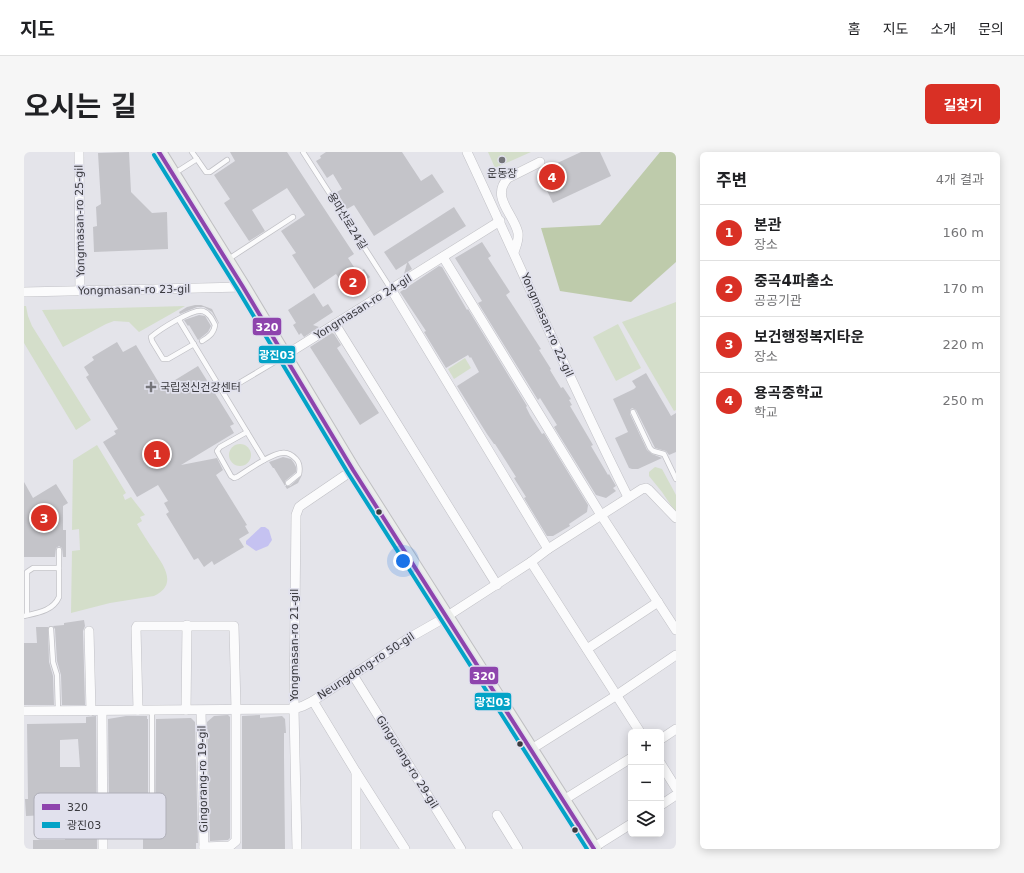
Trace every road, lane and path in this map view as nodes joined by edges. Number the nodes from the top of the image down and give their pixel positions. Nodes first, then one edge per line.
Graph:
1 (79, 152) edge
2 (160, 152) edge
3 (192, 152) edge
4 (304, 152) edge
5 (467, 152) edge
6 (197, 159) junction
7 (227, 160) dead end
8 (540, 162) dead end
9 (173, 174) junction
10 (293, 217) dead end
11 (500, 221) junction
12 (514, 252) junction
13 (443, 257) junction
14 (226, 260) junction
15 (243, 287) junction
16 (391, 289) junction
17 (80, 291) junction
18 (24, 292) edge
19 (179, 320) junction
20 (335, 324) junction
21 (202, 341) dead end
22 (194, 344) junction
23 (284, 356) junction
24 (224, 392) junction
25 (633, 412) dead end
26 (247, 432) junction
27 (264, 460) junction
28 (353, 470) junction
29 (676, 478) edge
30 (288, 483) dead end
31 (628, 497) junction
32 (601, 515) junction
33 (676, 518) edge
34 (548, 549) junction
35 (59, 550) dead end
36 (531, 562) junction
37 (59, 568) junction
38 (497, 585) junction
39 (658, 602) junction
40 (25, 616) edge
41 (446, 618) junction
42 (187, 625) junction
43 (52, 629) dead end
44 (676, 630) edge
45 (89, 632) dead end
46 (586, 649) junction
47 (676, 655) edge
48 (353, 675) junction
49 (617, 695) junction
50 (312, 701) junction
51 (294, 709) junction
52 (102, 710) junction
53 (138, 710) junction
54 (152, 710) junction
55 (186, 710) junction
56 (236, 710) junction
57 (58, 711) junction
58 (91, 711) junction
59 (201, 711) junction
60 (24, 712) edge
61 (638, 729) edge
62 (676, 729) edge
63 (664, 737) edge
64 (530, 750) junction
65 (628, 760) edge
66 (662, 765) edge
67 (356, 772) junction
68 (676, 788) edge
69 (103, 793) edge
70 (152, 793) edge
71 (676, 796) edge
72 (562, 801) junction
73 (664, 803) edge
74 (497, 815) dead end
75 (628, 826) edge
76 (204, 848) edge
77 (297, 849) edge
78 (356, 849) edge
79 (406, 849) edge
80 (461, 849) edge
81 (518, 849) edge
82 (592, 849) edge

1 - 17 street, Yongmasan-ro 25-gil
2 - 9 main road
3 - 6 lane
4 - 16 lane, 용마산로24길
5 - 11 street, Yongmasan-ro 22-gil
6 - 7 lane
6 - 9 lane
8 - 12 street
9 - 14 main road
10 - 14 lane
11 - 12 street, Yongmasan-ro 22-gil
11 - 13 street
12 - 31 street, Yongmasan-ro 22-gil
13 - 16 street, Yongmasan-ro 24-gil
13 - 32 street
14 - 15 main road
15 - 17 street, Yongmasan-ro 23-gil
15 - 23 main road
16 - 20 street, Yongmasan-ro 24-gil
16 - 34 street
17 - 18 street, Yongmasan-ro 23-gil
19 - 21 lane
19 - 22 lane
19 - 22 lane
20 - 23 street, Yongmasan-ro 24-gil
20 - 38 street
22 - 24 lane
23 - 24 lane
23 - 28 main road
24 - 26 lane
25 - 29 lane
26 - 27 lane
26 - 27 lane
27 - 30 lane
28 - 41 main road
28 - 51 street, Yongmasan-ro 21-gil
31 - 32 street
31 - 33 street
32 - 34 street
32 - 39 street
34 - 36 street
35 - 37 lane
36 - 38 street
36 - 46 street
37 - 40 lane
37 - 40 lane
38 - 41 street
39 - 44 street
39 - 46 street
41 - 48 street, Neungdong-ro 50-gil
41 - 64 main road
42 - 53 street
42 - 55 street
42 - 56 street
43 - 57 lane
45 - 58 street
46 - 49 street
47 - 49 street
48 - 50 street, Neungdong-ro 50-gil
48 - 80 street, Gingorang-ro 29-gil
49 - 61 street
49 - 64 street
50 - 51 street, Neungdong-ro 50-gil
50 - 67 street
51 - 56 street, Neungdong-ro 50-gil
51 - 77 street, Yongmasan-ro 21-gil
52 - 53 street, Neungdong-ro 50-gil
52 - 58 street, Neungdong-ro 50-gil
52 - 69 street
53 - 54 street, Neungdong-ro 50-gil
54 - 55 street, Neungdong-ro 50-gil
54 - 70 lane
55 - 59 street, Neungdong-ro 50-gil
56 - 59 street, Neungdong-ro 50-gil
56 - 76 street, Gingorang-ro 19-gil
57 - 58 street, Neungdong-ro 50-gil
57 - 60 street, Neungdong-ro 50-gil
59 - 76 street, Gingorang-ro 19-gil
62 - 63 street
64 - 72 main road
65 - 72 street
66 - 68 street
67 - 78 street
67 - 79 street
71 - 73 street
72 - 82 main road
74 - 81 street
75 - 82 street

